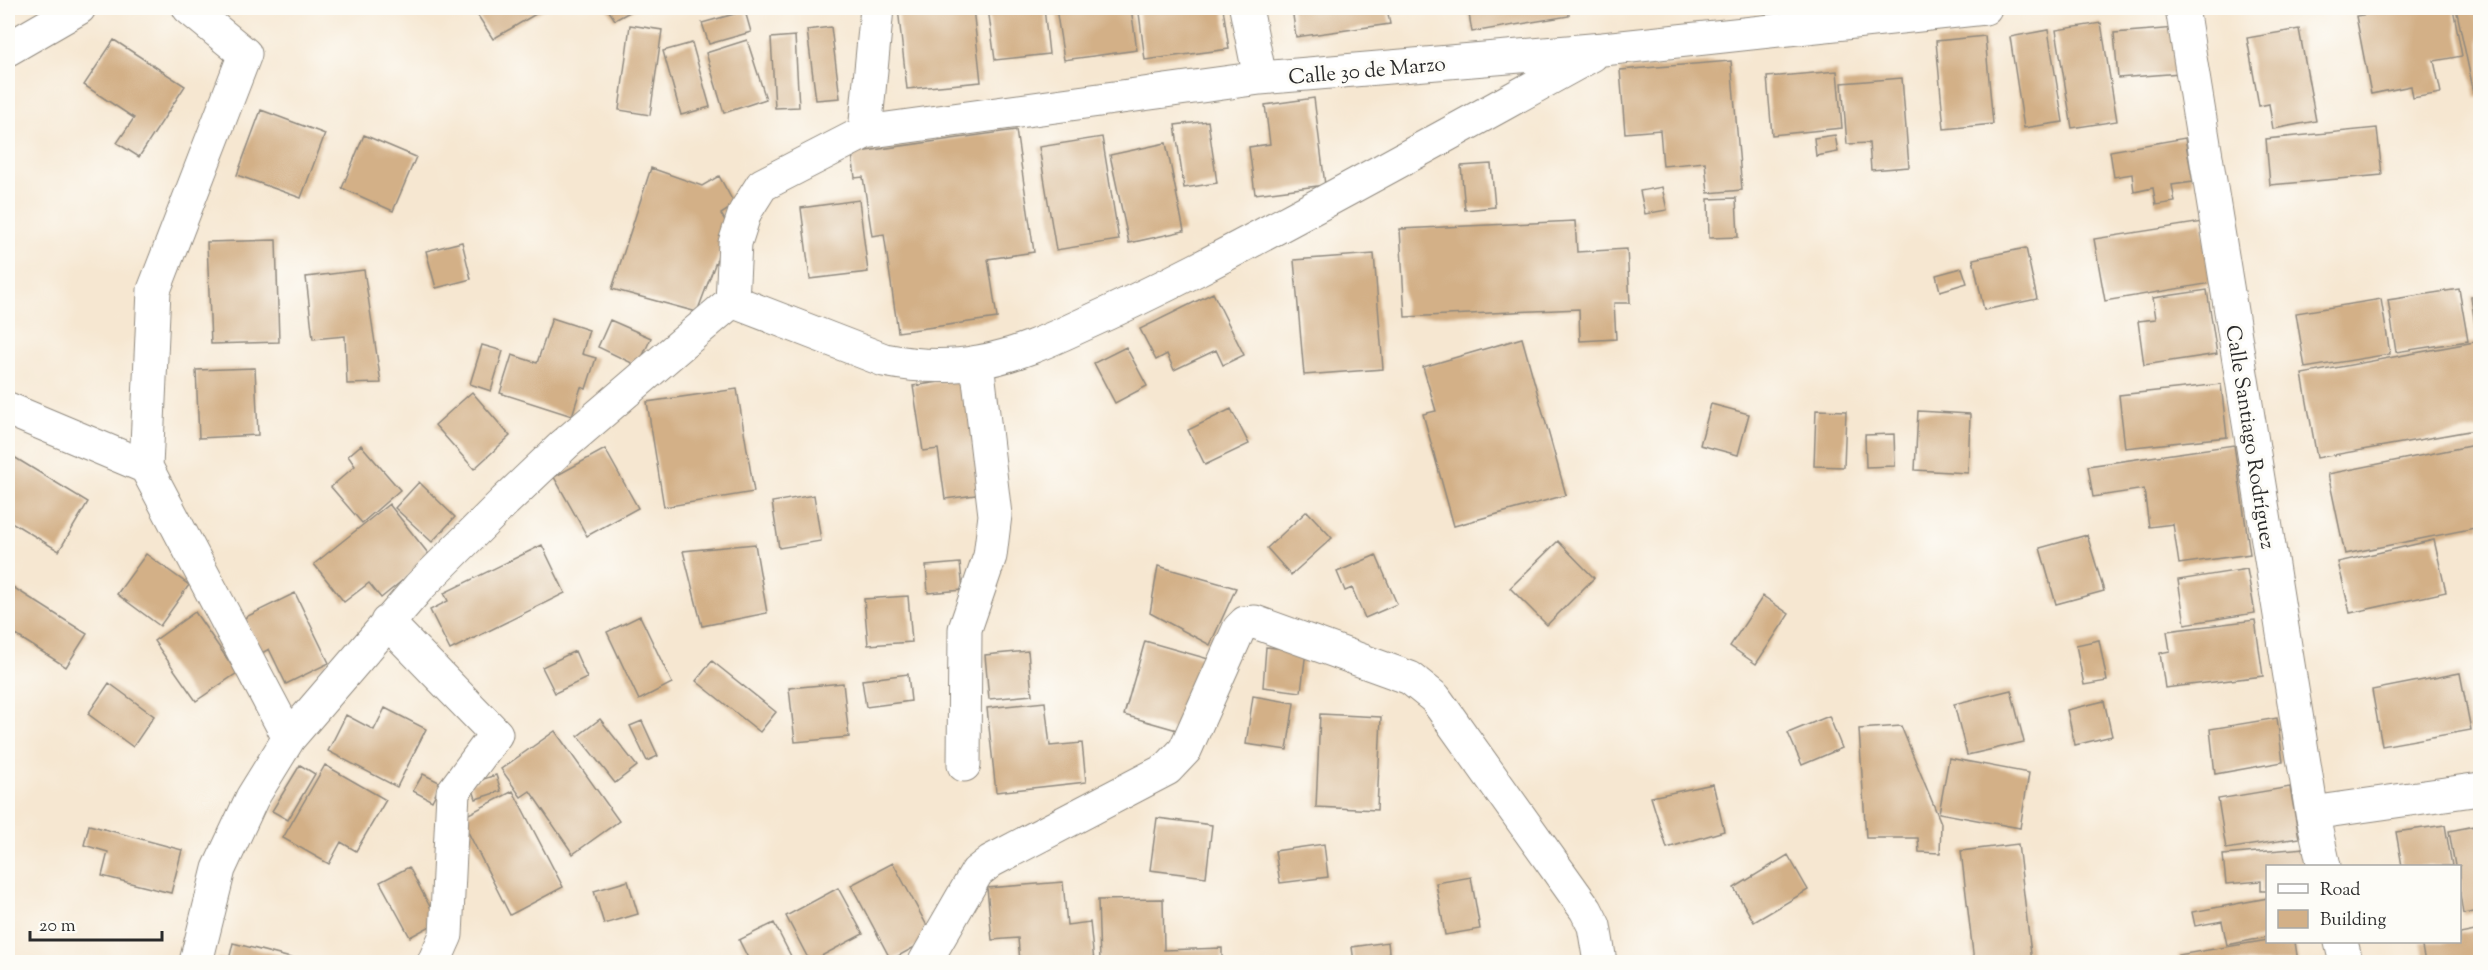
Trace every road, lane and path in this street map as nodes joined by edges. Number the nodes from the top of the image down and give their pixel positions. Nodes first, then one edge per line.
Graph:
1 (79, 8) edge
2 (189, 8) edge
3 (877, 8) edge
4 (1246, 8) edge
5 (1985, 8) edge
6 (2182, 8) edge
7 (1603, 49) junction
8 (8, 50) edge
9 (1260, 78) junction
10 (866, 132) junction
11 (732, 301) junction
12 (977, 363) junction
13 (8, 409) edge
14 (146, 467) junction
15 (387, 622) junction
16 (289, 738) junction
17 (964, 765) dead end
18 (2481, 789) edge
19 (2312, 813) junction
20 (2324, 865) edge
21 (2341, 943) edge
22 (196, 963) edge
23 (434, 963) edge
24 (925, 963) edge
25 (1600, 963) edge
26 (2346, 963) edge

1 - 8 street
2 - 14 street
3 - 10 street
4 - 9 street
5 - 7 street, Calle 30 de Marzo
6 - 19 street, Calle Santiago Rodríguez
7 - 9 street, Calle 30 de Marzo
7 - 12 street
9 - 10 street, Calle 30 de Marzo
10 - 11 street, Calle 30 de Marzo
11 - 12 street
11 - 15 street
12 - 17 street
13 - 14 street
14 - 16 street
15 - 16 street
15 - 23 street
16 - 22 street
18 - 19 street
19 - 20 street, Calle Santiago Rodríguez
21 - 26 street
24 - 25 street

